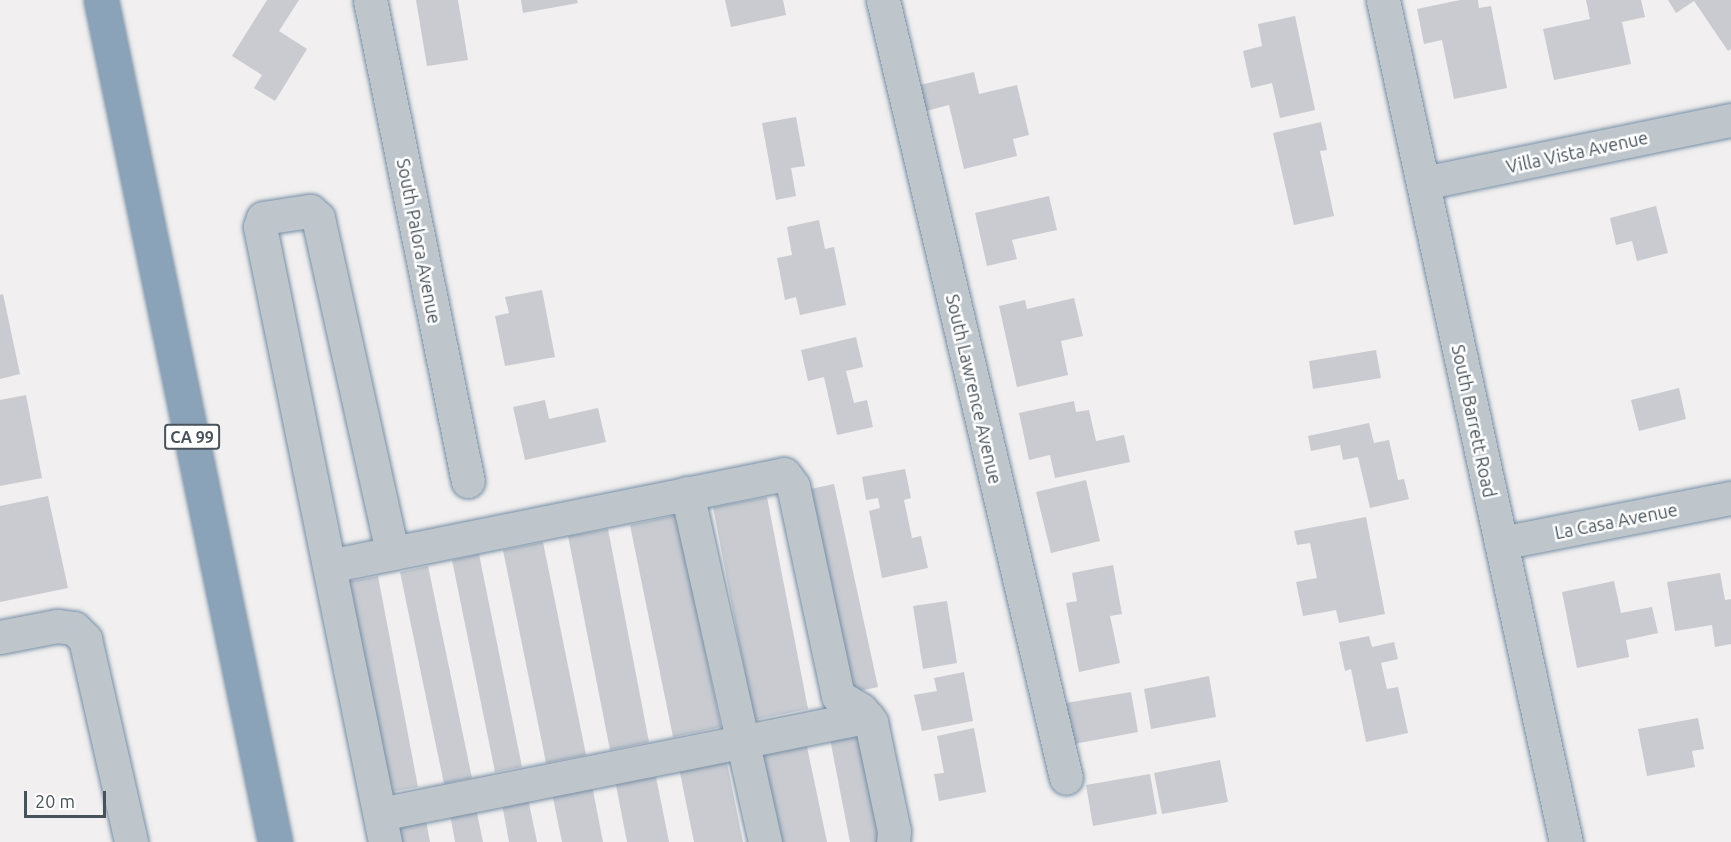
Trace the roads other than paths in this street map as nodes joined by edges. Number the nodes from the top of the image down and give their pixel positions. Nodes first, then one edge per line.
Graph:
1 (101, 0) edge
2 (370, 0) edge
3 (883, 0) edge
4 (1383, 0) edge
5 (1731, 120) edge
6 (1423, 183) junction
7 (468, 481) dead end
8 (687, 492) junction
9 (1731, 498) edge
10 (1501, 543) junction
11 (392, 553) junction
12 (329, 566) junction
13 (0, 637) edge
14 (867, 717) junction
15 (742, 742) junction
16 (1066, 778) dead end
17 (382, 828) edge
18 (130, 842) edge
19 (275, 842) edge
20 (765, 842) edge
21 (893, 842) edge
22 (1566, 842) edge

1 - 19 highway, CA 99
2 - 7 street, South Palora Avenue
3 - 16 street, South Lawrence Avenue
4 - 6 street, South Barrett Road
5 - 6 street, Villa Vista Avenue
6 - 10 street, South Barrett Road
8 - 11 street
8 - 14 street
8 - 15 street
9 - 10 street, La Casa Avenue
10 - 22 street, South Barrett Road
11 - 12 street
11 - 12 street
12 - 17 street
13 - 18 street
14 - 15 street
14 - 21 street
15 - 17 street
15 - 20 street

